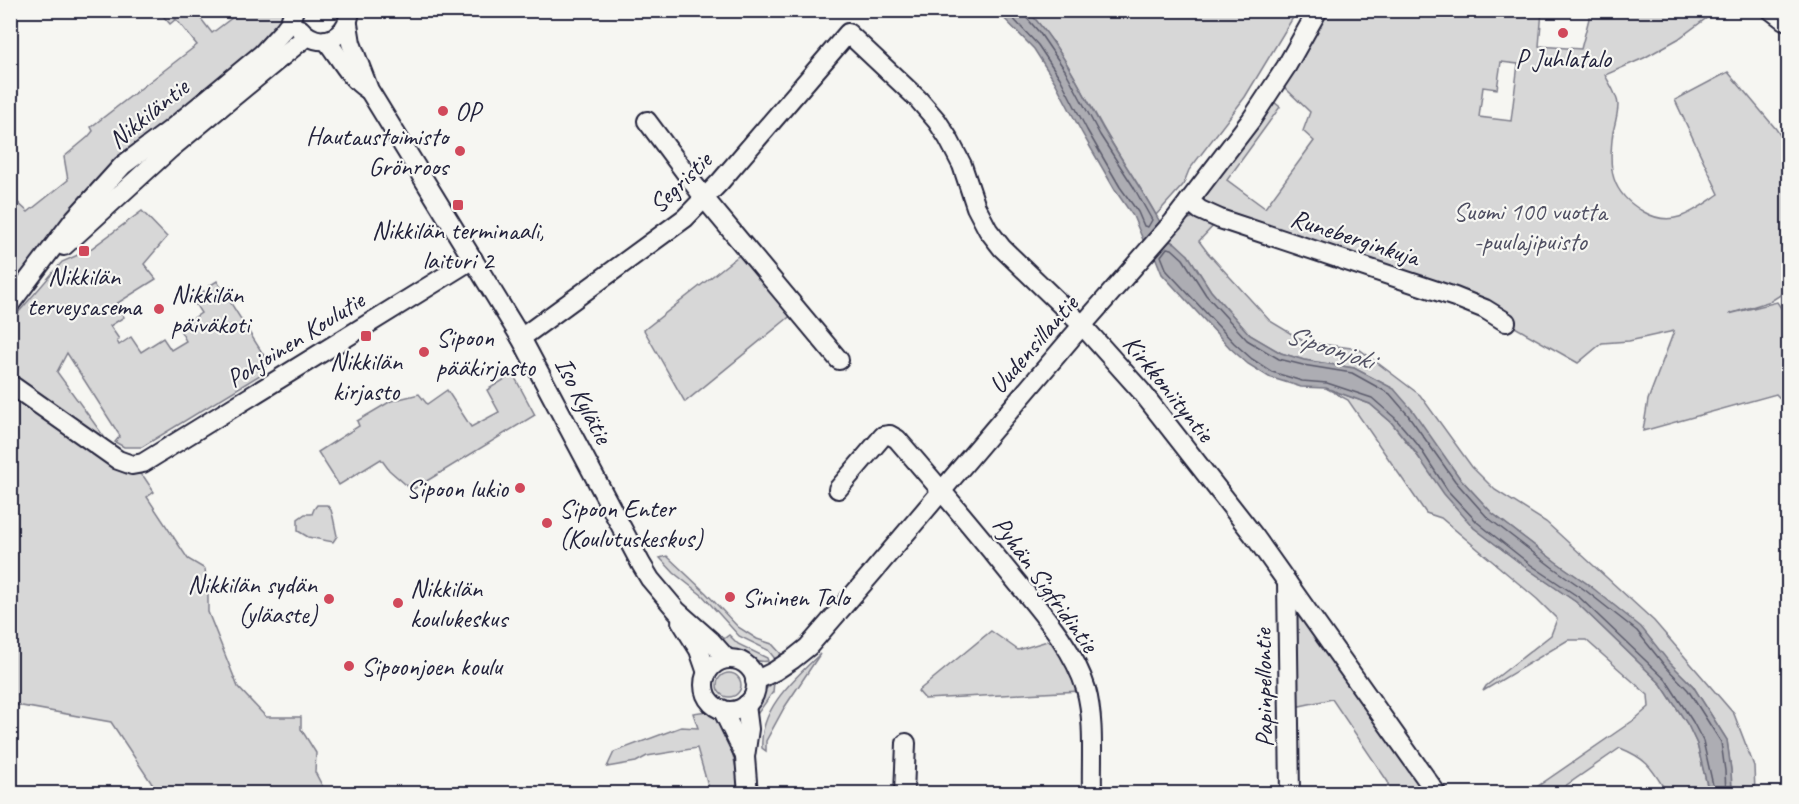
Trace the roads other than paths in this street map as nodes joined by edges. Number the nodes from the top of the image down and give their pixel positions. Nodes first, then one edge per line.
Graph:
1 (294, 10) edge
2 (1318, 10) edge
3 (349, 17) edge
4 (848, 33) joint
5 (307, 36) junction
6 (326, 40) junction
7 (369, 90) junction
8 (647, 121) dead end
9 (705, 199) junction
10 (1189, 201) junction
11 (473, 259) junction
12 (42, 264) junction
13 (10, 304) edge
14 (1506, 322) dead end
15 (1082, 325) junction
16 (521, 338) junction
17 (839, 360) dead end
18 (10, 384) edge
19 (838, 489) dead end
20 (942, 490) junction
21 (1287, 582) junction
22 (677, 611) junction
23 (727, 659) junction
24 (707, 673) junction
25 (755, 681) junction
26 (746, 705) junction
27 (722, 709) junction
28 (906, 743) dead end
29 (745, 757) junction
30 (748, 794) edge
31 (904, 794) edge
32 (1092, 794) edge
33 (1290, 794) edge
34 (1437, 794) edge

1 - 5 street
1 - 12 street, Nikkiläntie
2 - 10 street, Uudensillantie
3 - 6 street
3 - 7 street, Iso Kylätie
4 - 9 street, Segristie
4 - 15 street, Kirkkoniityntie
5 - 6 street
5 - 12 street, Nikkiläntie
6 - 7 street, Iso Kylätie
7 - 11 street, Iso Kylätie
8 - 9 street
9 - 16 street, Segristie
9 - 17 street
10 - 14 street, Runeberginkuja
10 - 15 street, Uudensillantie
11 - 16 street, Iso Kylätie
11 - 18 street, Pohjoinen Koulutie
12 - 13 street, Nikkiläntie
15 - 20 street, Uudensillantie
15 - 21 street, Kirkkoniityntie
16 - 22 street, Iso Kylätie
19 - 20 street, Pyhän Sigfridintie
20 - 25 street, Uudensillantie
20 - 32 street, Pyhän Sigfridintie
21 - 33 street, Papinpellontie
21 - 34 street, Kirkkoniityntie
22 - 23 street, Iso Kylätie
22 - 24 street, Iso Kylätie
23 - 24 street
23 - 25 street
24 - 27 street
25 - 26 street
26 - 27 street
26 - 29 street
27 - 29 street
28 - 31 street
29 - 30 street

